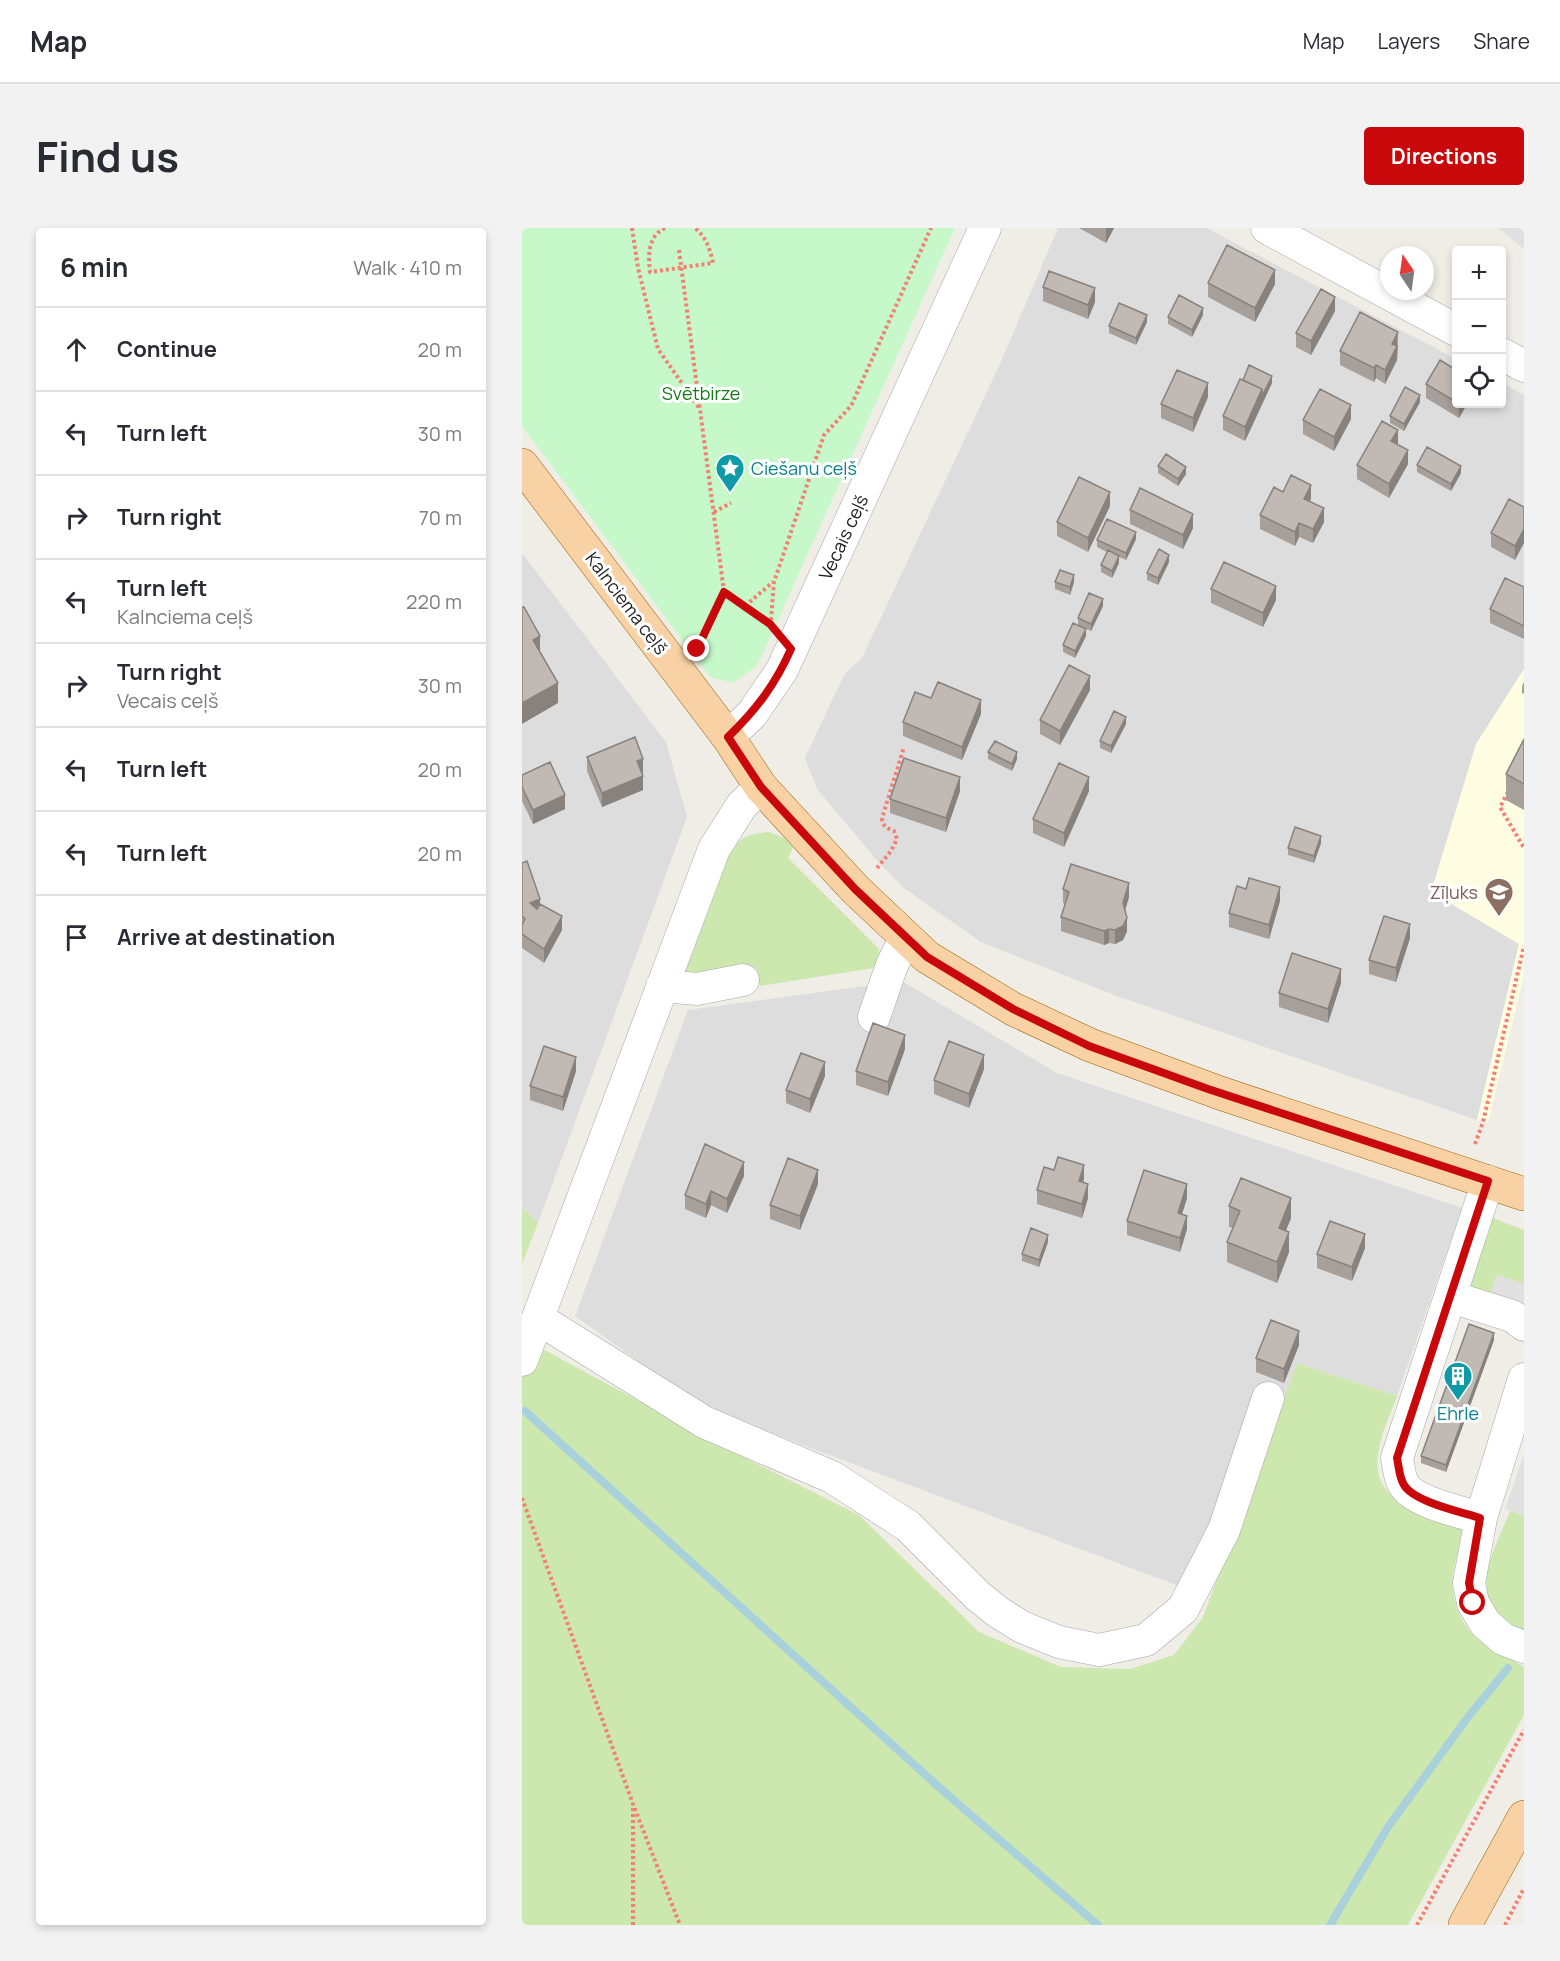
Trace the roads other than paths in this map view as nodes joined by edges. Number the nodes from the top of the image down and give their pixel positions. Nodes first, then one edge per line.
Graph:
1 (985, 228) edge
2 (1267, 228) edge
3 (1452, 328) edge
4 (1506, 356) edge
5 (1524, 366) edge
6 (522, 465) edge
7 (728, 737) junction
8 (761, 787) junction
9 (906, 937) junction
10 (742, 980) dead end
11 (662, 986) junction
12 (874, 1017) dead end
13 (1488, 1181) junction
14 (1524, 1194) edge
15 (1450, 1297) junction
16 (539, 1319) junction
17 (1524, 1325) edge
18 (522, 1360) edge
19 (1524, 1379) edge
20 (1268, 1398) dead end
21 (1480, 1518) junction
22 (1524, 1647) edge
23 (1524, 1817) edge
24 (1466, 1925) edge

1 - 7 street, Vecais ceļš
2 - 3 street
4 - 5 street
6 - 7 main road, Kalnciema ceļš
7 - 8 main road, Kalnciema ceļš
8 - 9 main road, Kalnciema ceļš
8 - 11 street
9 - 12 street
9 - 13 main road, Kalnciema ceļš
10 - 11 street
11 - 16 street
13 - 14 main road, Kalnciema ceļš
13 - 15 street
15 - 17 street
15 - 21 street
16 - 18 street
16 - 20 street
19 - 21 street
21 - 22 street
23 - 24 main road

